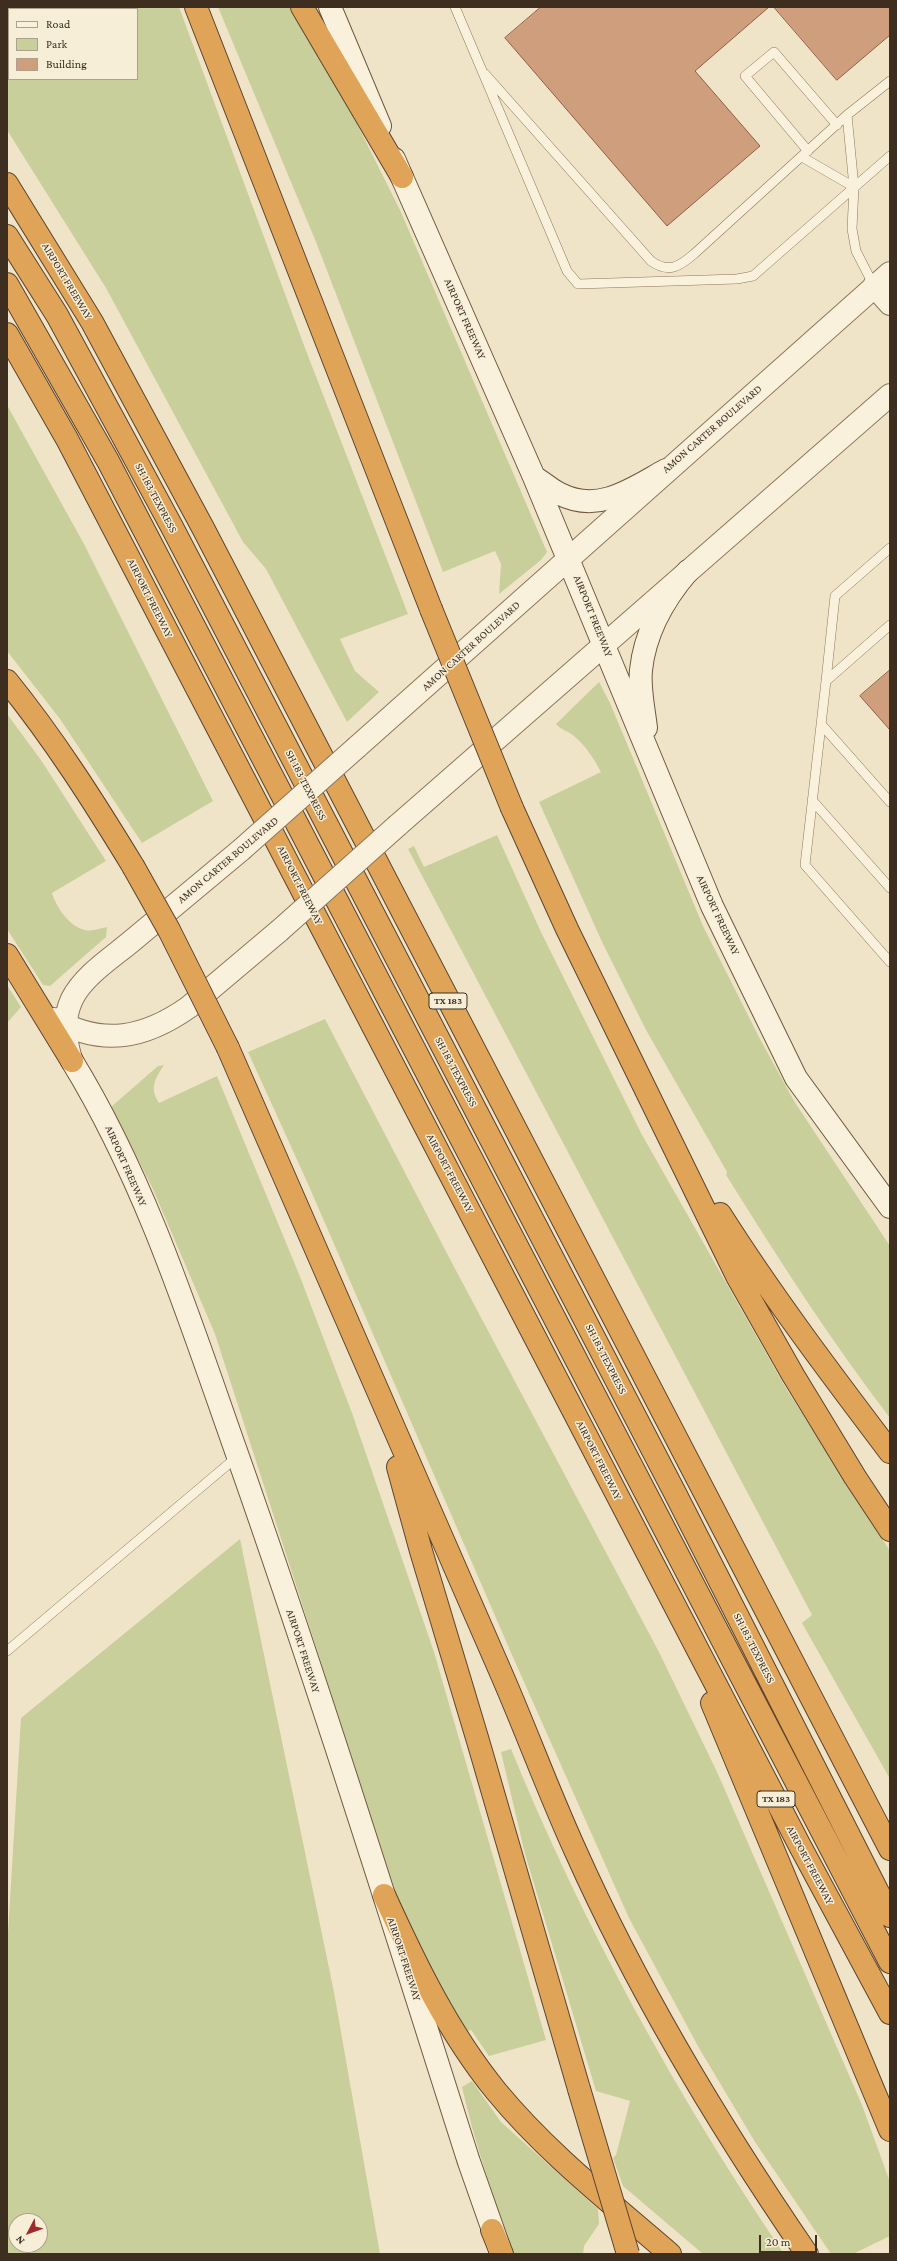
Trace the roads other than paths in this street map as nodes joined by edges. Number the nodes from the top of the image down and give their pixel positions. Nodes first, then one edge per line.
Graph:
1 (196, 7) edge
2 (302, 7) edge
3 (330, 7) edge
4 (457, 8) edge
5 (481, 69) junction
6 (890, 81) edge
7 (847, 115) junction
8 (836, 125) junction
9 (805, 154) junction
10 (890, 156) edge
11 (402, 177) junction
12 (7, 184) edge
13 (854, 187) junction
14 (7, 236) edge
15 (882, 280) edge
16 (7, 284) edge
17 (890, 304) edge
18 (7, 334) edge
19 (890, 395) edge
20 (666, 470) junction
21 (534, 477) junction
22 (890, 548) edge
23 (569, 559) junction
24 (688, 571) junction
25 (890, 625) edge
26 (604, 643) junction
27 (7, 681) edge
28 (826, 681) junction
29 (821, 724) junction
30 (648, 752) junction
31 (812, 800) junction
32 (890, 802) edge
33 (890, 888) edge
34 (7, 956) edge
35 (890, 962) edge
36 (41, 1009) junction
37 (66, 1026) junction
38 (624, 1046) junction
39 (72, 1061) junction
40 (889, 1202) edge
41 (380, 1401) junction
42 (890, 1452) edge
43 (238, 1456) junction
44 (890, 1530) edge
45 (664, 1584) junction
46 (7, 1651) edge
47 (890, 1849) edge
48 (384, 1894) junction
49 (890, 1916) edge
50 (890, 1962) edge
51 (890, 2013) edge
52 (890, 2130) edge
53 (492, 2230) joint
54 (502, 2254) edge
55 (628, 2254) edge
56 (670, 2254) edge
57 (808, 2254) edge

1 - 38 highway, bridge
2 - 11 highway
3 - 11 main road, AIRPORT FREEWAY
4 - 5 lane
5 - 9 lane
5 - 13 lane
6 - 7 lane
7 - 8 lane
7 - 13 lane
8 - 9 lane
8 - 9 lane
9 - 13 lane
10 - 13 lane
11 - 21 main road, AIRPORT FREEWAY
12 - 47 highway, AIRPORT FREEWAY / TX 183
13 - 15 lane
14 - 49 highway, SH 183 TEXPRESS
15 - 17 main road
15 - 20 main road, AMON CARTER BOULEVARD
16 - 50 highway
18 - 45 highway, AIRPORT FREEWAY / TX 183
19 - 24 main road
20 - 21 main road
20 - 23 main road, AMON CARTER BOULEVARD
21 - 23 main road, AIRPORT FREEWAY
22 - 28 lane
23 - 26 main road, AIRPORT FREEWAY
23 - 37 main road, AMON CARTER BOULEVARD, bridge
24 - 26 main road
24 - 30 main road
25 - 28 lane
26 - 30 main road, AIRPORT FREEWAY
26 - 37 main road, bridge
27 - 41 highway, bridge
28 - 29 lane
29 - 31 lane
29 - 32 lane
30 - 40 main road, AIRPORT FREEWAY
31 - 33 lane
31 - 35 lane
34 - 36 highway
36 - 37 main road
36 - 39 highway
37 - 39 main road, AMON CARTER BOULEVARD
38 - 42 highway
38 - 44 highway
39 - 43 main road, AIRPORT FREEWAY
41 - 55 highway, bridge
41 - 57 highway
43 - 46 lane
43 - 48 main road, AIRPORT FREEWAY
45 - 51 highway, AIRPORT FREEWAY / TX 183
45 - 52 highway
48 - 53 main road, AIRPORT FREEWAY
48 - 56 highway
53 - 54 highway

